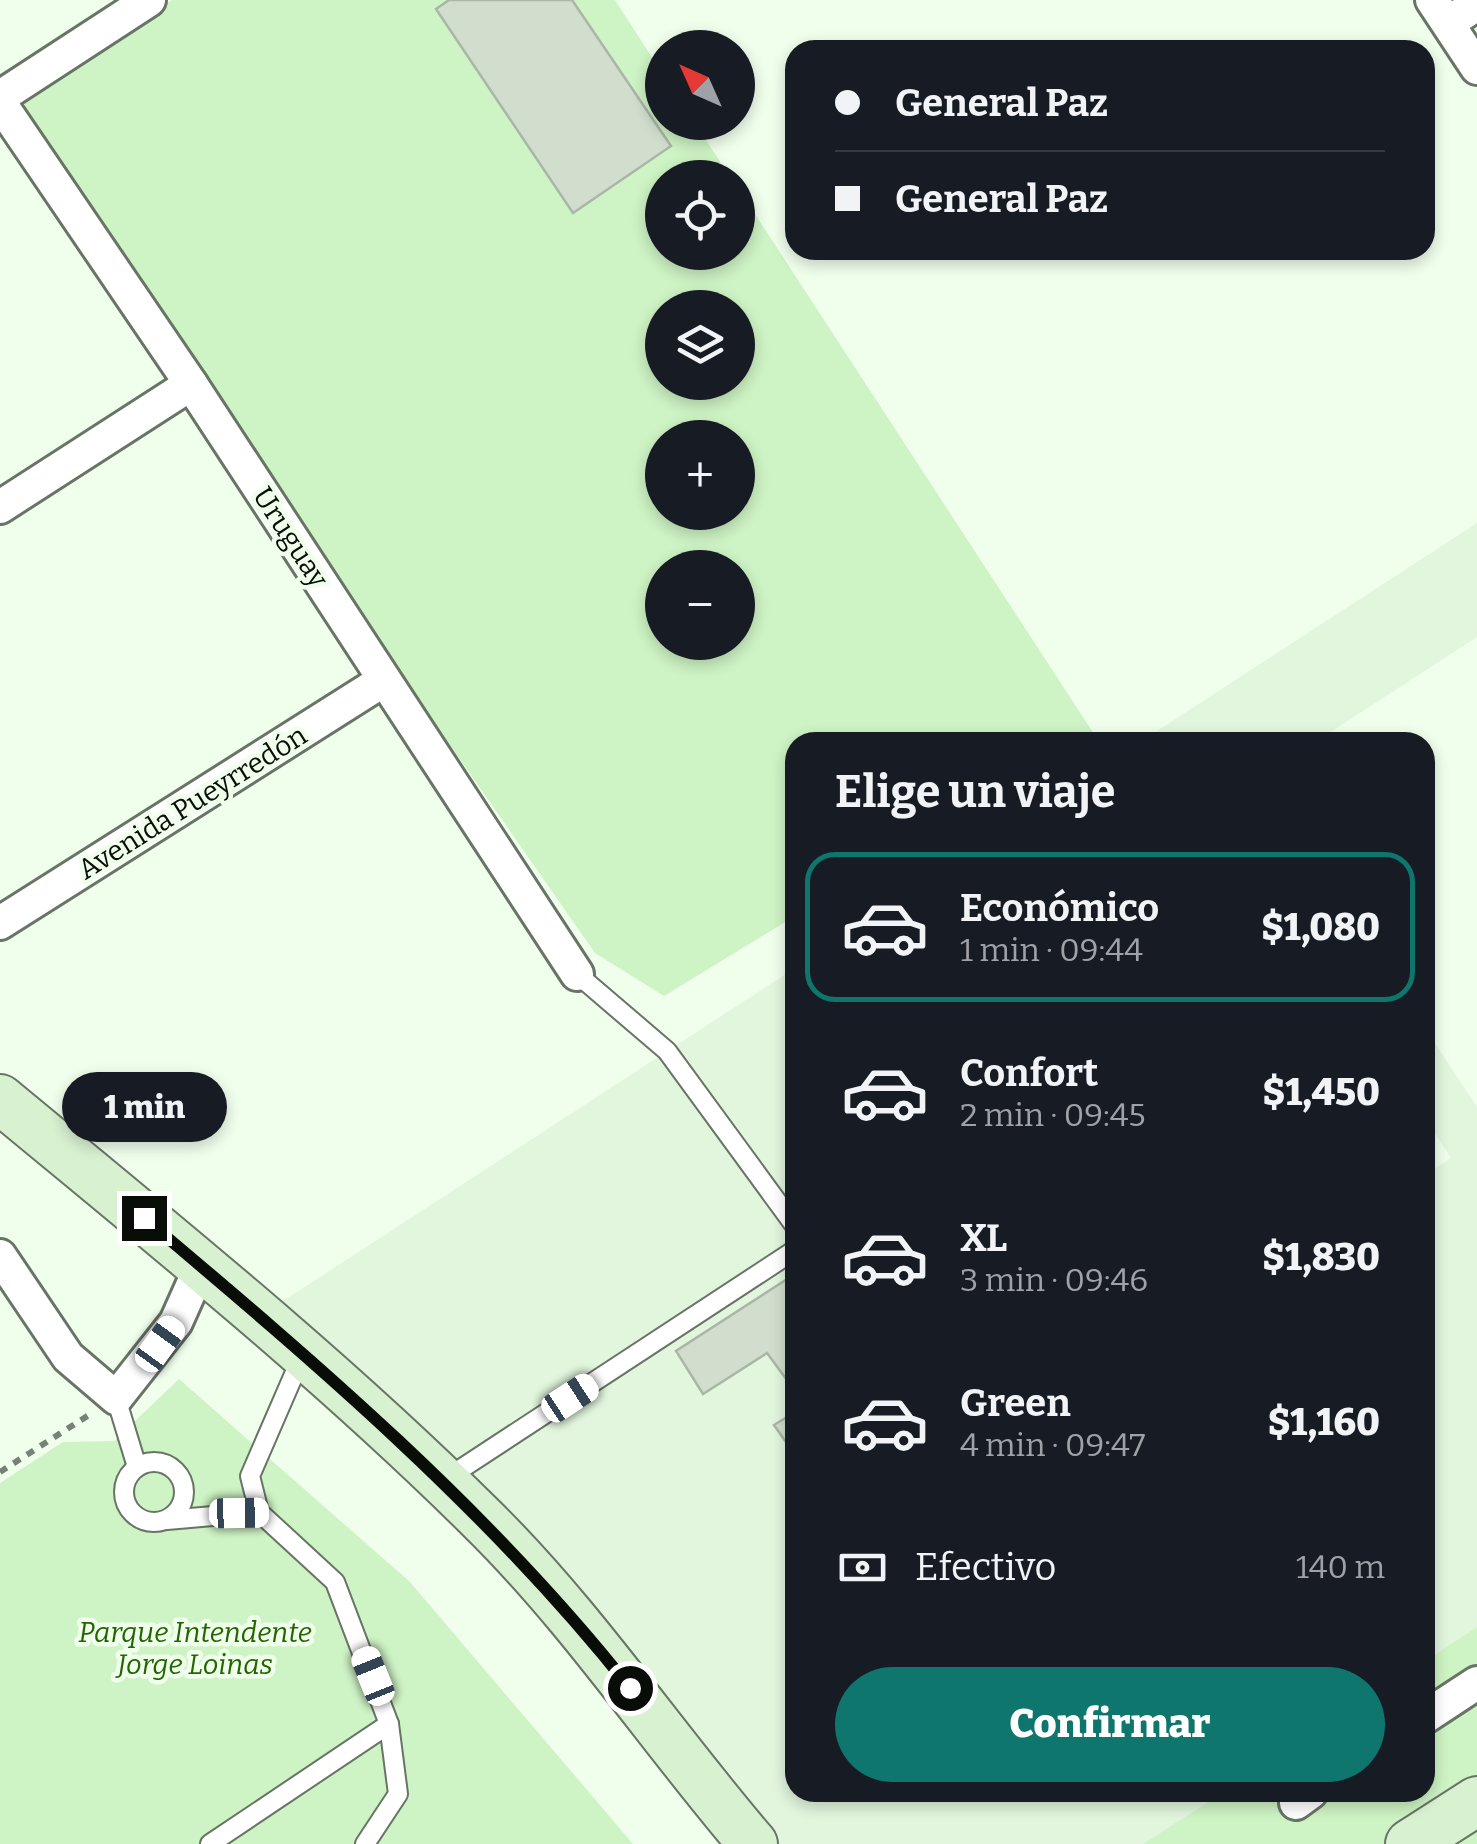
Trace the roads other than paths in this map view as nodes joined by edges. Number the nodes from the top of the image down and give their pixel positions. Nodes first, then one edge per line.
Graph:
1 (149, 0) edge
2 (1477, 4) edge
3 (1440, 12) edge
4 (1477, 68) edge
5 (0, 100) edge
6 (191, 384) junction
7 (0, 507) edge
8 (384, 680) junction
9 (0, 924) edge
10 (577, 974) joint
11 (0, 1098) edge
12 (785, 1212) edge
13 (0, 1256) edge
14 (785, 1257) edge
15 (201, 1266) junction
16 (302, 1356) junction
17 (116, 1398) junction
18 (137, 1467) junction
19 (442, 1482) junction
20 (260, 1512) junction
21 (166, 1520) junction
22 (1477, 1683) edge
23 (1435, 1711) edge
24 (389, 1724) junction
25 (1477, 1801) edge
26 (752, 1843) edge
27 (210, 1844) edge
28 (365, 1844) edge
29 (1410, 1844) edge

1 - 5 street
2 - 3 street
3 - 4 street
5 - 6 street, Uruguay
6 - 7 street
6 - 8 street, Uruguay
8 - 9 street, Avenida Pueyrredón
8 - 10 street, Uruguay
10 - 12 lane
11 - 15 street
13 - 17 street
14 - 19 lane
15 - 16 street
15 - 17 street
16 - 19 street
16 - 20 lane
17 - 18 lane
18 - 21 lane
18 - 21 lane
19 - 26 street
20 - 21 lane
20 - 24 lane
22 - 23 street
24 - 27 lane
24 - 28 lane
25 - 29 street

